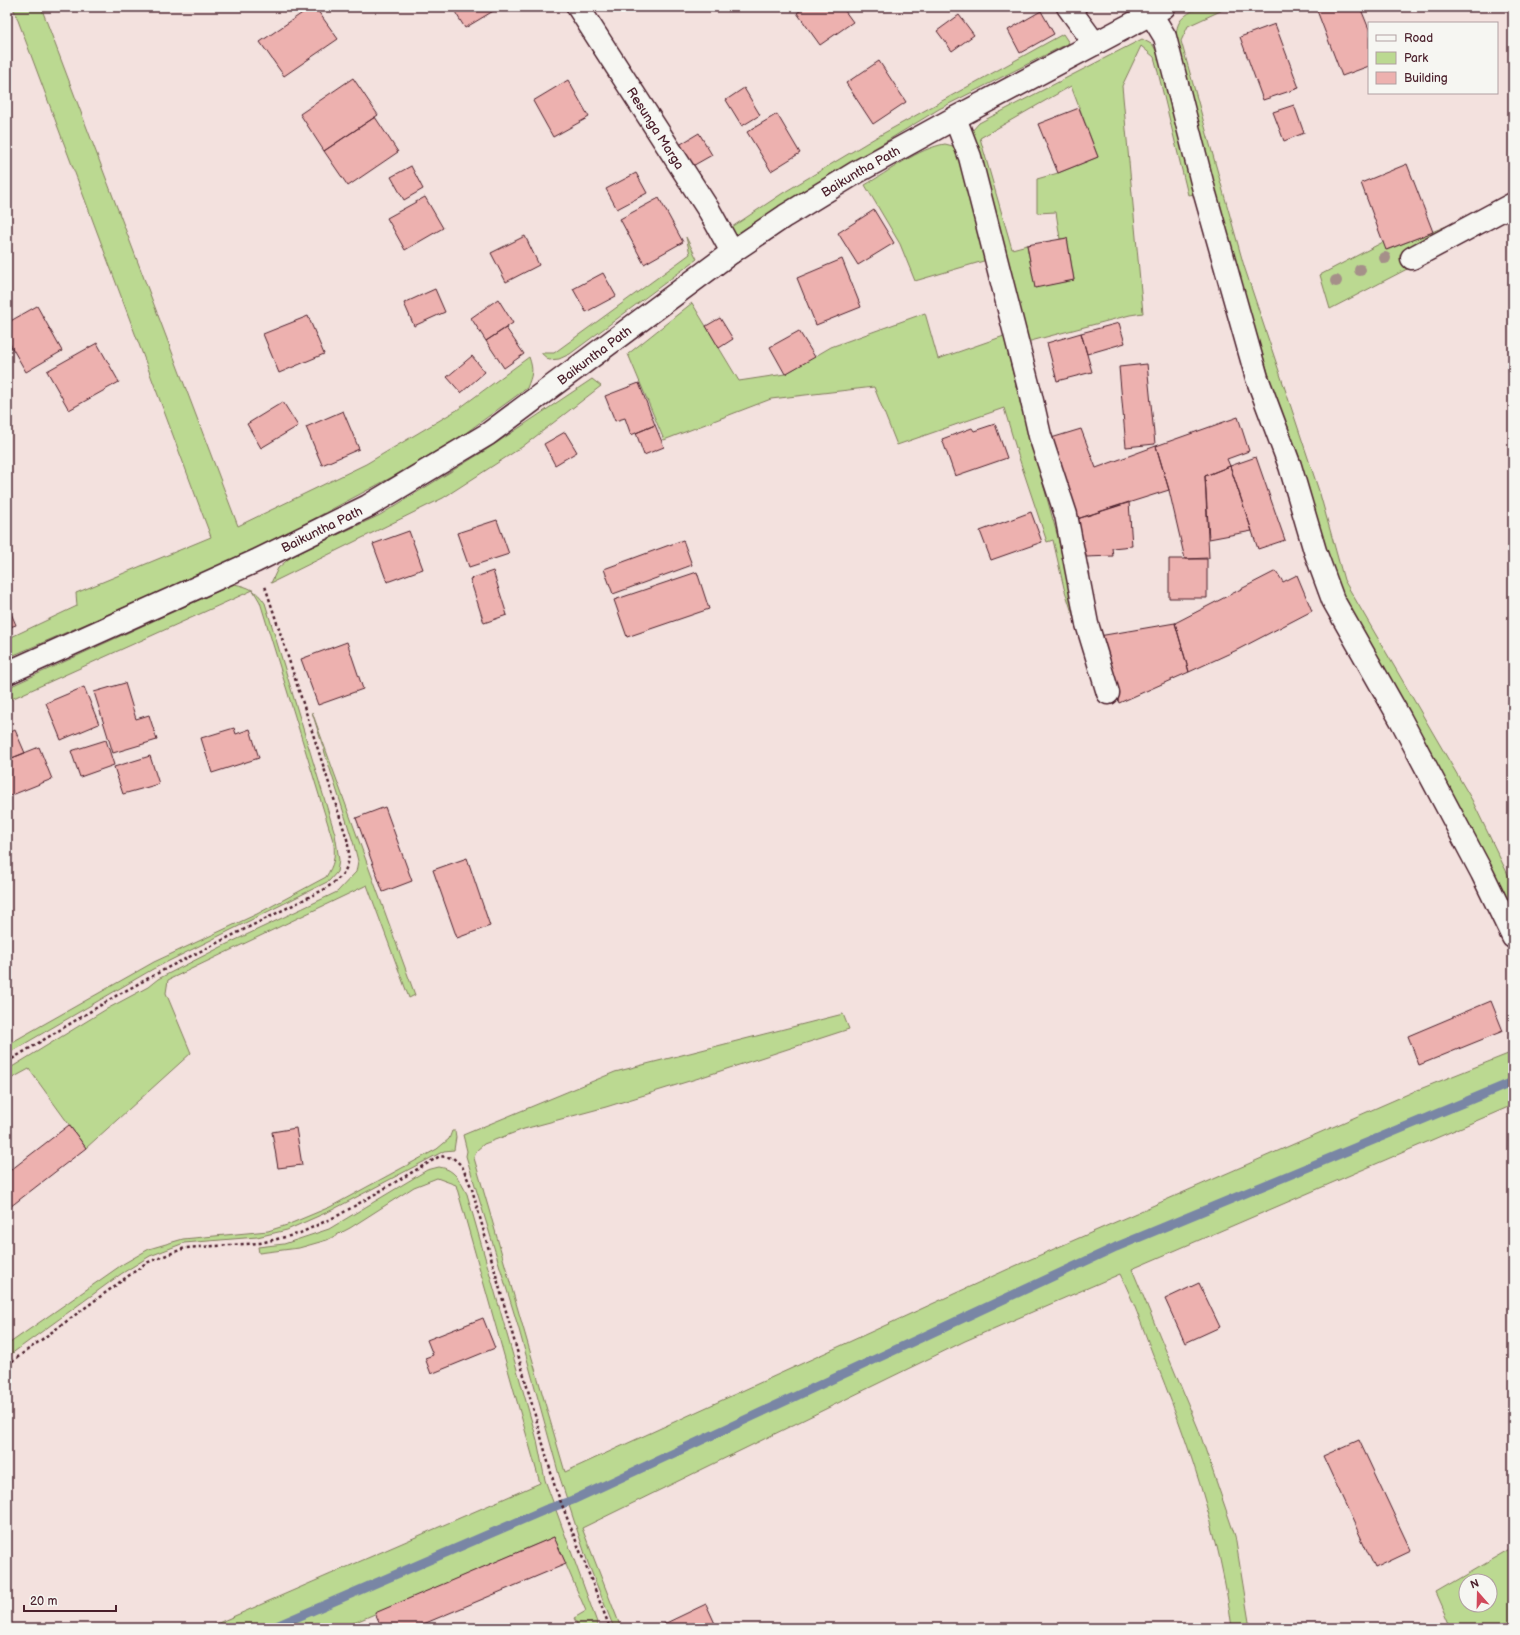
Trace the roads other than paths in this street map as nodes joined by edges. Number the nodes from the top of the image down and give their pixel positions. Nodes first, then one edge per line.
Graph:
1 (578, 7) edge
2 (1068, 7) edge
3 (1157, 11) edge
4 (1095, 44) junction
5 (955, 118) junction
6 (1513, 204) edge
7 (732, 252) junction
8 (1412, 258) dead end
9 (7, 673) edge
10 (1108, 693) dead end
11 (1513, 937) edge

1 - 7 street, Resunga Marga
2 - 4 street
3 - 4 street, Baikuntha Path
3 - 11 street
4 - 5 street, Baikuntha Path
5 - 7 street, Baikuntha Path
5 - 10 street
6 - 8 street
7 - 9 street, Baikuntha Path

